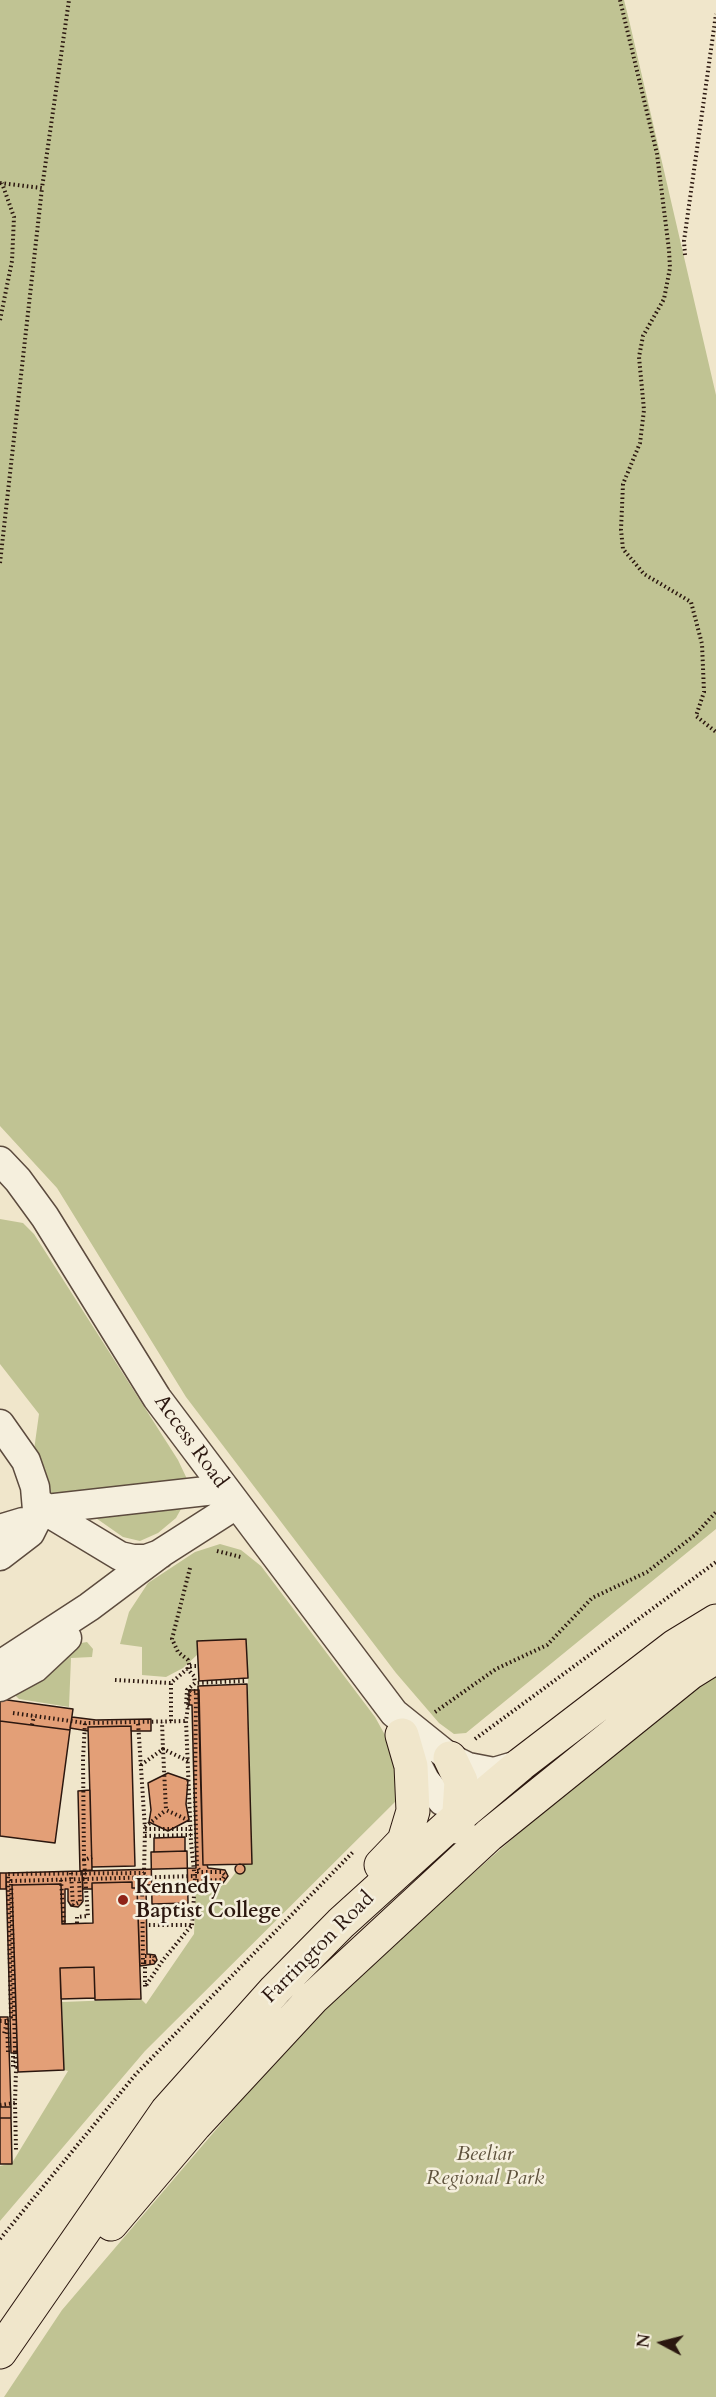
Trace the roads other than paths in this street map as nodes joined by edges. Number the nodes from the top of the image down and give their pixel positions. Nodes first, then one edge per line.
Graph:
1 (6, 1178) edge
2 (0, 1424) edge
3 (0, 1451) edge
4 (230, 1497) junction
5 (37, 1503) junction
6 (0, 1529) edge
7 (162, 1553) junction
8 (0, 1556) edge
9 (89, 1607) junction
10 (716, 1621) edge
11 (713, 1659) edge
12 (0, 1665) edge
13 (6, 1700) edge
14 (398, 1724) junction
15 (450, 1758) junction
16 (521, 1764) junction
17 (450, 1809) junction
18 (363, 1953) junction
19 (177, 2098) junction
20 (0, 2353) edge

1 - 4 street, Access Road
2 - 5 street
3 - 5 street
4 - 5 street
4 - 7 street
4 - 14 street, Access Road
5 - 6 street
5 - 7 street
5 - 8 street
7 - 9 street
9 - 12 street
9 - 13 street
10 - 16 main road, Farrington Road
11 - 17 main road
11 - 18 main road, Farrington Road
14 - 15 street, Access Road
14 - 17 street, Access Road
14 - 19 main road
15 - 16 street, Access Road
15 - 17 main road
16 - 17 main road, Farrington Road
17 - 18 main road
17 - 19 main road, Farrington Road
18 - 20 main road, Farrington Road
19 - 20 main road, Farrington Road

